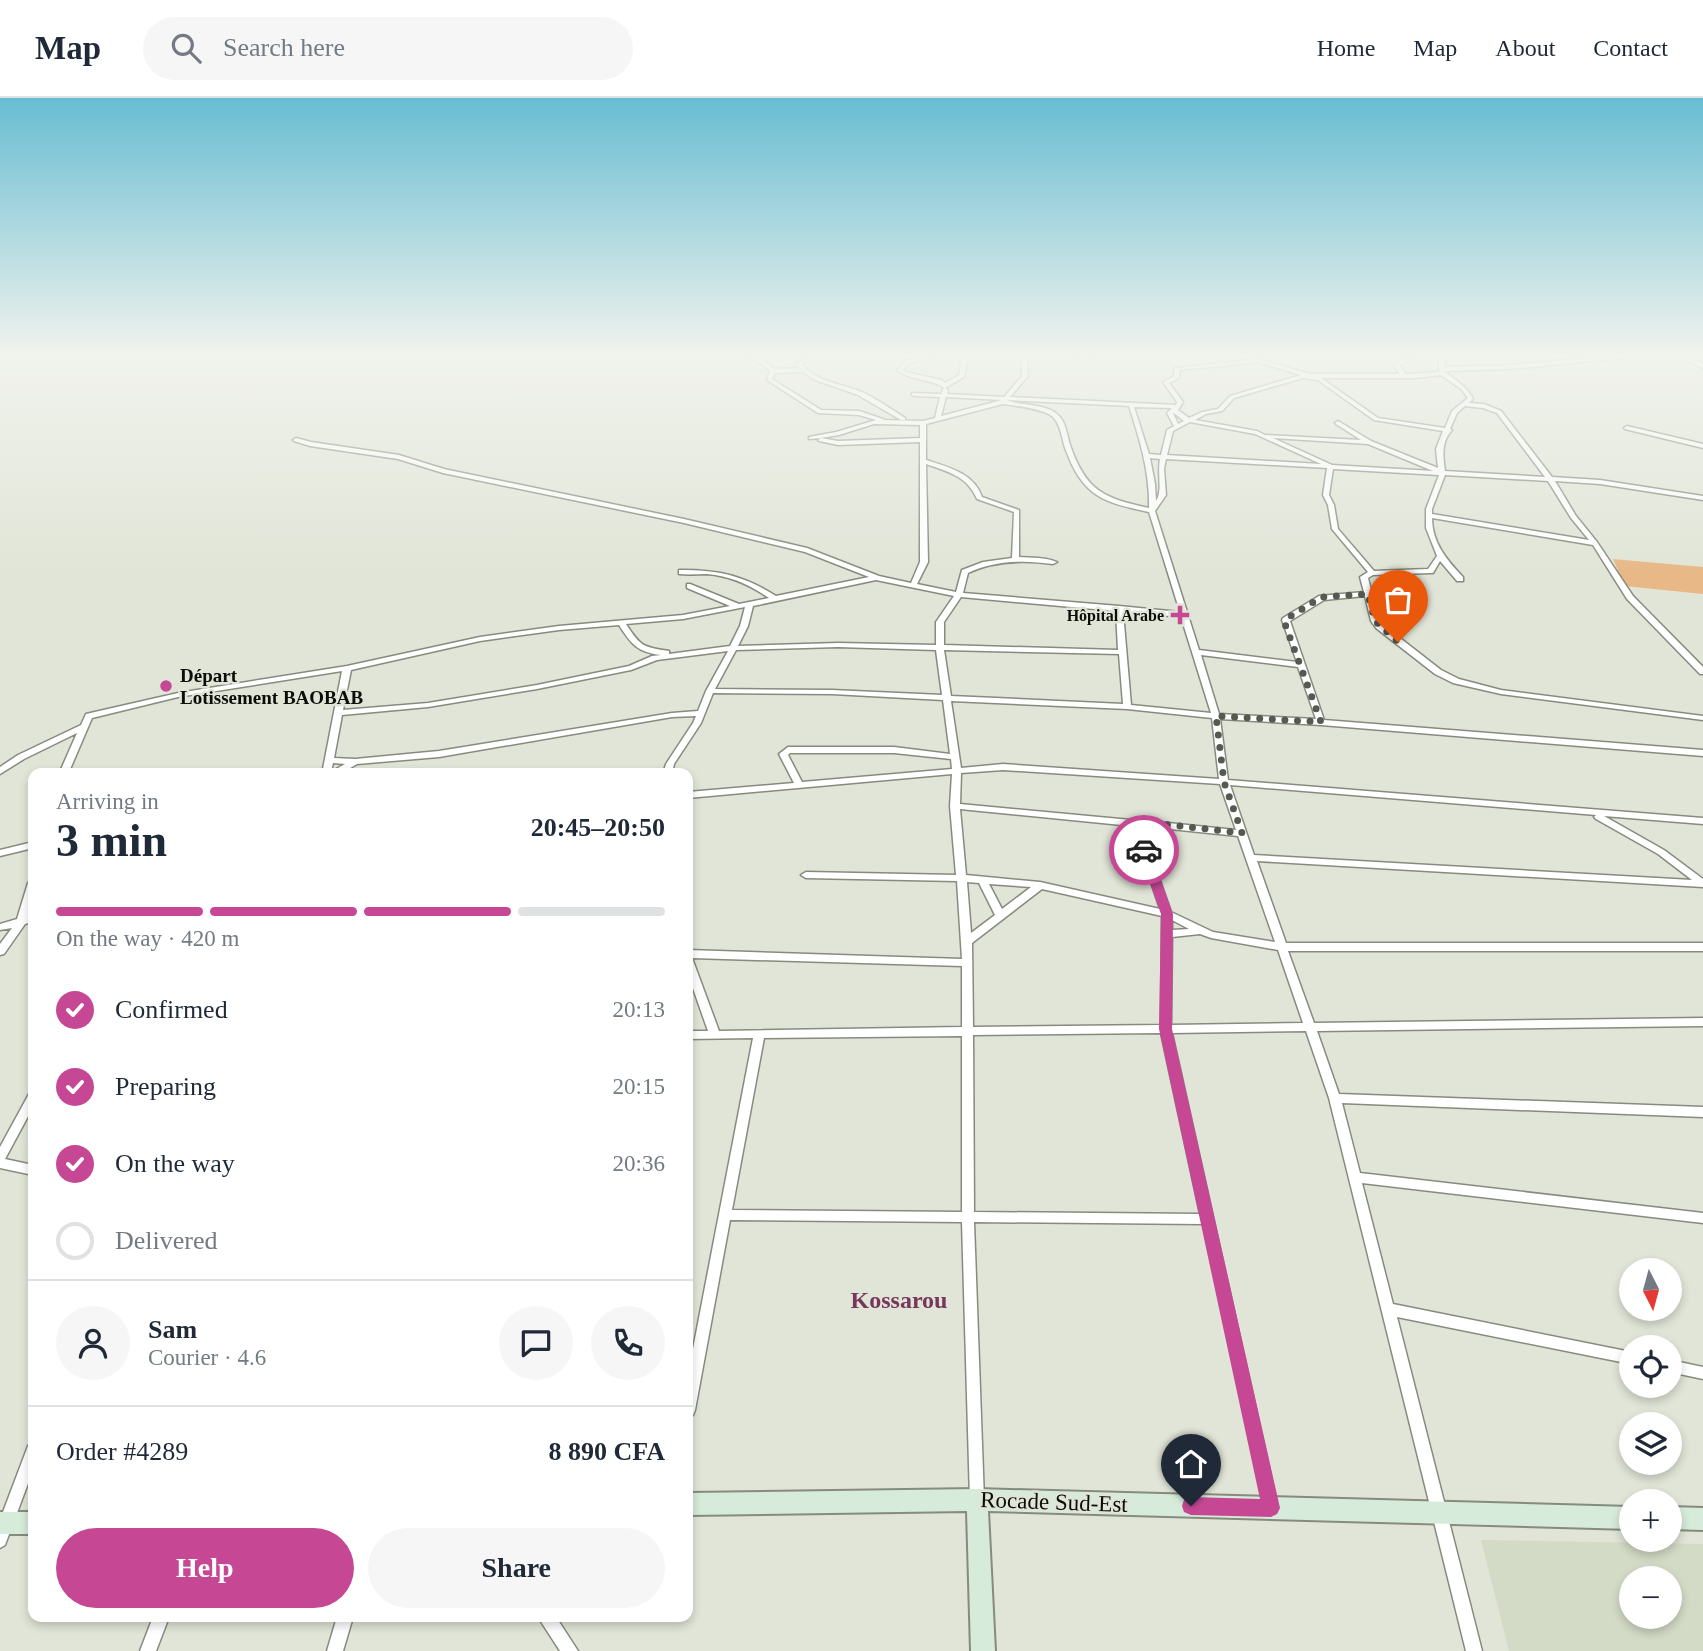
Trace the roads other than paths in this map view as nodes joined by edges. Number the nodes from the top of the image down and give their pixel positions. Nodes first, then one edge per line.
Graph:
1 (851, 428) edge
2 (923, 428) edge
3 (1062, 428) edge
4 (1138, 428) edge
5 (1172, 428) edge
6 (1240, 428) edge
7 (1347, 428) edge
8 (1440, 428) edge
9 (1512, 428) edge
10 (1629, 428) edge
11 (1449, 430) joint
12 (1263, 436) junction
13 (296, 440) dead end
14 (922, 440) junction
15 (890, 441) junction
16 (1369, 442) junction
17 (1703, 446) edge
18 (923, 451) junction
19 (1147, 456) junction
20 (1163, 457) junction
21 (925, 462) junction
22 (1330, 467) junction
23 (1441, 472) junction
24 (1550, 479) junction
25 (1703, 498) edge
26 (1152, 511) junction
27 (1430, 516) junction
28 (1595, 543) junction
29 (1440, 556) junction
30 (1015, 559) junction
31 (1053, 562) dead end
32 (682, 572) dead end
33 (1371, 573) junction
34 (877, 578) junction
35 (1460, 579) dead end
36 (690, 586) dead end
37 (914, 586) junction
38 (1368, 594) junction
39 (959, 595) junction
40 (774, 598) junction
41 (750, 604) junction
42 (738, 606) junction
43 (1119, 608) junction
44 (1184, 615) junction
45 (621, 623) junction
46 (733, 648) junction
47 (940, 648) junction
48 (1123, 652) junction
49 (1196, 652) junction
50 (684, 654) junction
51 (1300, 665) junction
52 (347, 668) junction
53 (1703, 672) edge
54 (710, 691) junction
55 (947, 699) junction
56 (1128, 707) junction
57 (338, 713) junction
58 (702, 713) junction
59 (1216, 716) junction
60 (1703, 718) edge
61 (1321, 722) junction
62 (83, 727) junction
63 (1703, 753) edge
64 (955, 758) junction
65 (329, 760) junction
66 (355, 762) junction
67 (66, 768) edge
68 (327, 768) edge
69 (344, 768) edge
70 (669, 768) edge
71 (0, 771) edge
72 (957, 771) junction
73 (1224, 782) junction
74 (799, 785) junction
75 (693, 795) edge
76 (955, 806) junction
77 (1592, 813) junction
78 (1616, 815) junction
79 (1135, 821) junction
80 (1703, 821) edge
81 (1628, 831) junction
82 (1242, 833) junction
83 (28, 846) edge
84 (0, 853) edge
85 (1251, 858) junction
86 (806, 875) dead end
87 (961, 878) junction
88 (982, 880) junction
89 (1703, 884) edge
90 (1040, 885) junction
91 (1167, 914) junction
92 (1000, 915) junction
93 (0, 917) edge
94 (24, 921) edge
95 (0, 927) edge
96 (1200, 931) junction
97 (1168, 934) junction
98 (967, 942) junction
99 (1282, 947) junction
100 (1703, 947) edge
101 (0, 951) edge
102 (693, 954) edge
103 (967, 963) junction
104 (693, 974) edge
105 (1703, 1022) edge
106 (1310, 1027) junction
107 (1166, 1029) junction
108 (966, 1032) junction
109 (759, 1034) junction
110 (693, 1035) edge
111 (715, 1035) junction
112 (1335, 1098) junction
113 (28, 1107) edge
114 (1703, 1112) edge
115 (0, 1160) edge
116 (28, 1168) edge
117 (1355, 1177) junction
118 (725, 1215) junction
119 (968, 1217) junction
120 (1703, 1218) edge
121 (1208, 1219) junction
122 (1388, 1309) junction
123 (1619, 1356) edge
124 (1682, 1369) edge
125 (1703, 1373) edge
126 (693, 1384) edge
127 (28, 1464) edge
128 (977, 1500) junction
129 (693, 1504) edge
130 (1271, 1508) junction
131 (1439, 1513) junction
132 (1619, 1518) edge
133 (1682, 1518) edge
134 (1703, 1519) edge
135 (28, 1525) edge
136 (2, 1529) edge
137 (159, 1622) edge
138 (344, 1622) edge
139 (550, 1622) edge
140 (148, 1651) edge
141 (335, 1651) edge
142 (570, 1651) edge
143 (983, 1651) edge
144 (1474, 1651) edge

1 - 15 street
2 - 14 street
3 - 26 street
4 - 19 street
5 - 20 street
6 - 12 street
7 - 16 street
8 - 11 street
9 - 24 street
10 - 17 street
11 - 23 street
12 - 16 street
12 - 22 street
13 - 34 street
14 - 15 street
14 - 18 street
15 - 18 street
16 - 23 street
18 - 21 street
19 - 20 street
19 - 26 street
20 - 22 street
20 - 26 street
21 - 30 street
21 - 37 street
22 - 23 street
22 - 33 street
23 - 24 street
23 - 27 street
24 - 25 street
24 - 28 street
26 - 44 street
27 - 28 street
27 - 29 street
28 - 53 street
29 - 33 street
29 - 35 street
30 - 31 street
30 - 39 street
32 - 40 street
33 - 38 street
34 - 37 street
34 - 40 street
36 - 42 street
37 - 39 street
38 - 51 street
38 - 60 street
39 - 43 street
39 - 47 street
40 - 41 street
41 - 42 street
41 - 46 street
42 - 45 street
43 - 44 street
43 - 48 street
44 - 49 street
45 - 50 street
45 - 52 street
46 - 47 street
46 - 50 street
46 - 54 street
47 - 48 street
47 - 55 street
48 - 56 street
49 - 51 street
49 - 59 street
50 - 57 street
51 - 61 street
52 - 57 street
52 - 62 street
54 - 55 street
54 - 58 street
55 - 56 street
55 - 64 street
56 - 59 street
57 - 65 street
58 - 66 street
58 - 70 street
59 - 61 street
59 - 73 street
61 - 63 street
62 - 67 street
62 - 71 street
64 - 72 street
64 - 74 street
65 - 66 street
65 - 68 street
66 - 69 street
72 - 73 street
72 - 74 street
72 - 76 street
73 - 77 street
73 - 82 street
74 - 75 street
76 - 79 street
76 - 87 street
77 - 78 street
77 - 81 street
78 - 80 street
78 - 81 street
79 - 82 street
79 - 91 street
81 - 89 street
82 - 85 street
83 - 84 street
85 - 89 street
85 - 99 street
86 - 87 street
87 - 88 street
87 - 98 street
88 - 90 street
88 - 92 street
90 - 91 street
90 - 92 street
91 - 96 street
91 - 97 street
92 - 98 street
93 - 94 street
94 - 95 street
94 - 101 street
96 - 97 street
96 - 99 street
97 - 107 street
98 - 103 street
99 - 100 street
99 - 106 street
102 - 103 street
103 - 108 street
104 - 111 street
105 - 106 street
106 - 107 street
106 - 112 street
107 - 108 street
107 - 121 street
108 - 109 street
108 - 119 street
109 - 111 street
109 - 118 street
110 - 111 street
112 - 114 street
112 - 117 street
113 - 115 street
115 - 116 street
117 - 120 street
117 - 122 street
118 - 119 street
118 - 126 street
119 - 121 street
119 - 128 street
121 - 130 street
122 - 123 street
122 - 131 street
124 - 125 street
127 - 136 street
128 - 129 street, Rocade Sud-Est
128 - 130 street, Rocade Sud-Est
128 - 143 street
130 - 131 street, Rocade Sud-Est
131 - 132 street, Rocade Sud-Est
131 - 144 street
133 - 134 street
135 - 136 street
137 - 140 street
138 - 141 street
139 - 142 street

